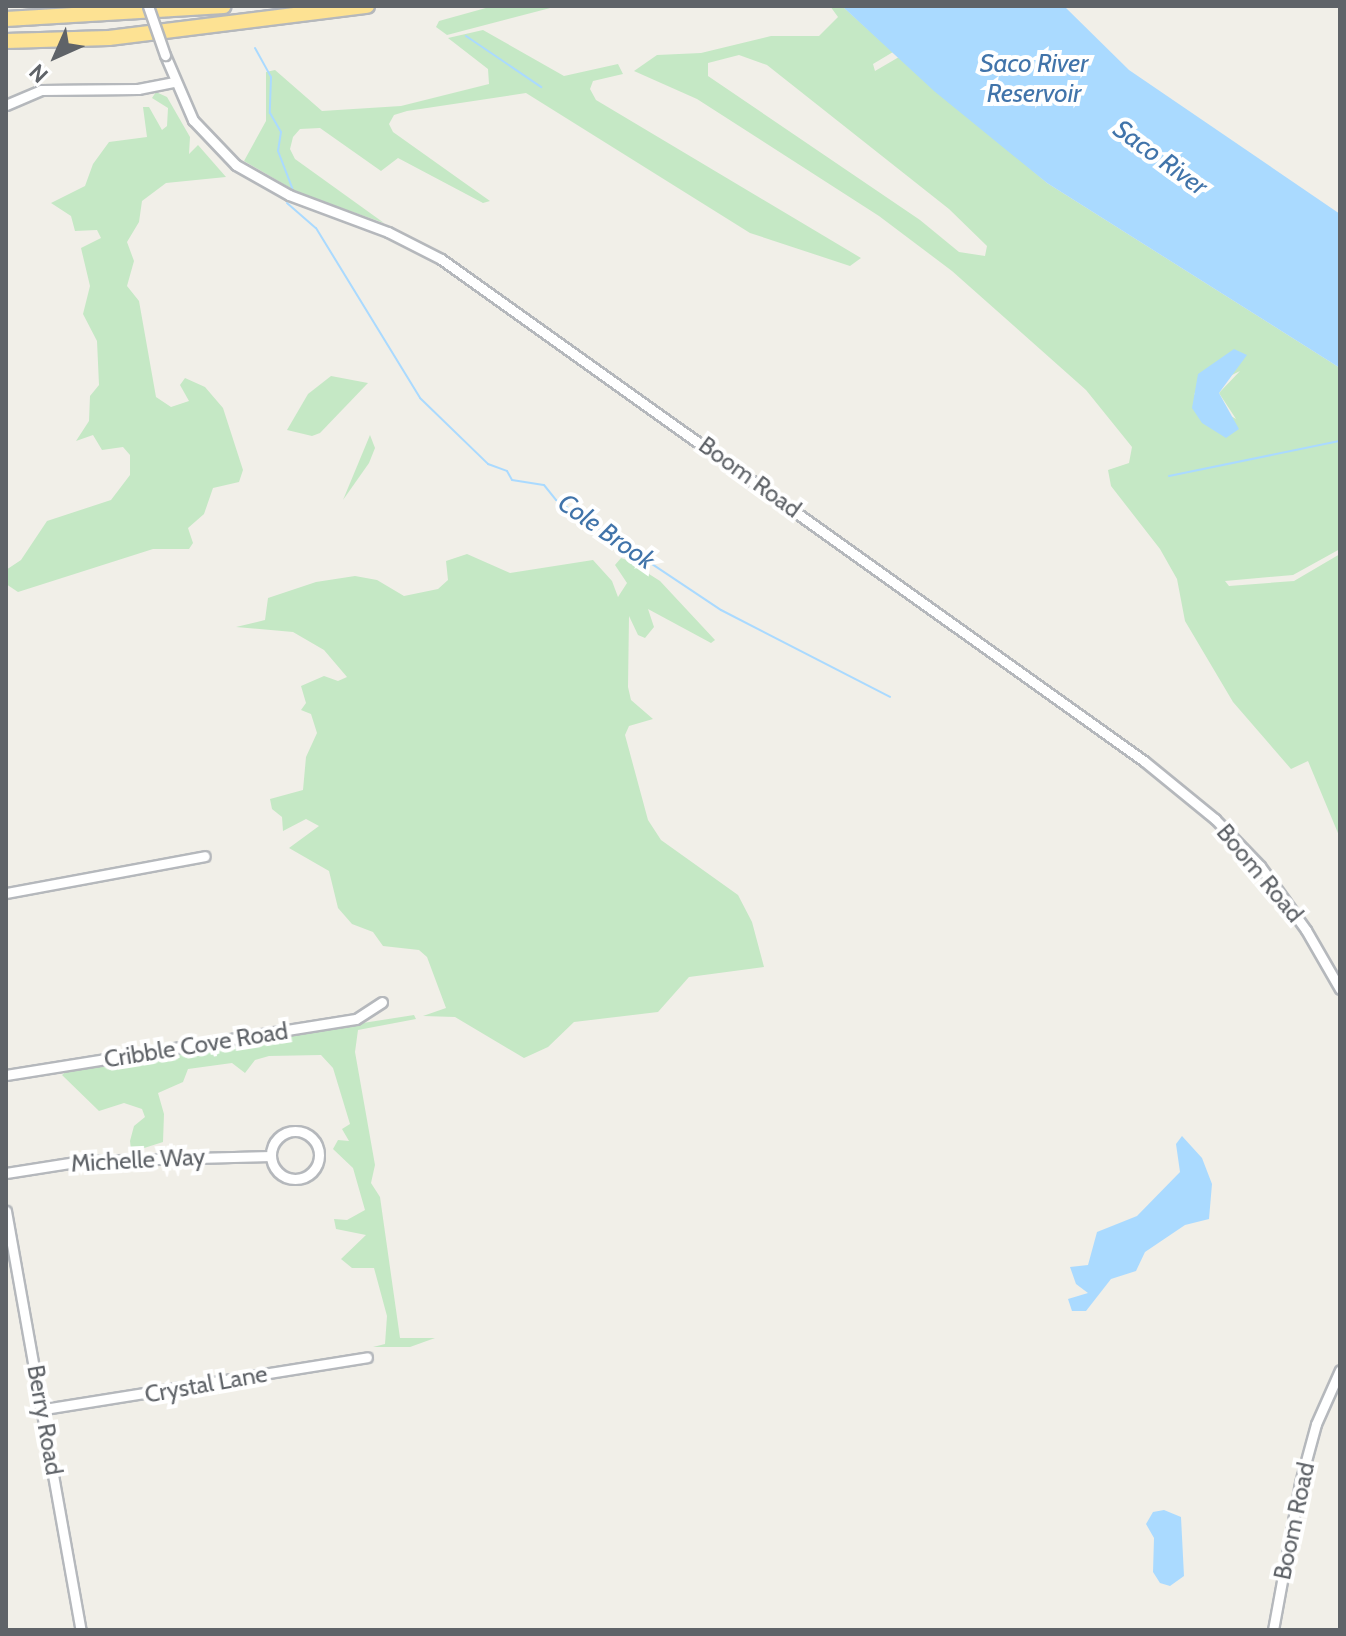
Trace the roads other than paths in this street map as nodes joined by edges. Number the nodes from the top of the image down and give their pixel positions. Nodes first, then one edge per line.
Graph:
1 (148, 6) edge
2 (224, 6) edge
3 (367, 6) edge
4 (6, 19) edge
5 (6, 41) edge
6 (174, 82) junction
7 (6, 105) edge
8 (205, 856) dead end
9 (6, 893) edge
10 (1340, 989) edge
11 (382, 1002) dead end
12 (6, 1075) edge
13 (271, 1156) junction
14 (6, 1173) edge
15 (6, 1211) edge
16 (367, 1357) dead end
17 (1340, 1370) edge
18 (44, 1409) junction
19 (81, 1630) edge
20 (1273, 1630) edge

1 - 6 street, Boom Road, bridge
2 - 4 highway
3 - 5 highway
6 - 7 street
6 - 10 street, Boom Road
8 - 9 street
11 - 12 street, Cribble Cove Road
13 - 13 street
13 - 14 street, Michelle Way
15 - 18 street, Berry Road
16 - 18 street, Crystal Lane
17 - 20 street, Boom Road
18 - 19 street, Berry Road

